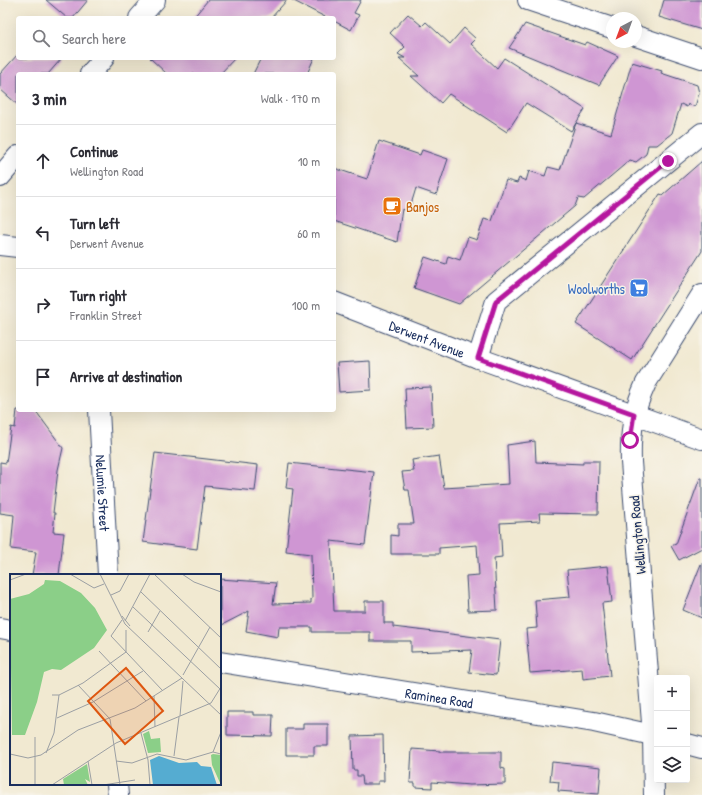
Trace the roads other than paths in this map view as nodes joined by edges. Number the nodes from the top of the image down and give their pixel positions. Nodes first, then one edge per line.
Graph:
1 (155, 0) edge
2 (528, 0) edge
3 (141, 16) edge
4 (606, 26) edge
5 (642, 38) edge
6 (702, 58) edge
7 (102, 60) edge
8 (92, 72) edge
9 (702, 133) edge
10 (16, 158) edge
11 (0, 177) edge
12 (0, 245) edge
13 (16, 247) edge
14 (702, 294) edge
15 (336, 303) edge
16 (478, 358) junction
17 (99, 412) edge
18 (634, 414) junction
19 (702, 439) edge
20 (108, 574) edge
21 (0, 628) edge
22 (10, 630) edge
23 (221, 662) edge
24 (654, 724) edge
25 (654, 735) edge
26 (690, 745) edge
27 (655, 747) edge
28 (702, 748) edge
29 (117, 785) edge
30 (118, 795) edge
31 (654, 795) edge

1 - 3 street
2 - 4 street
5 - 6 street
7 - 8 street
9 - 16 street
10 - 11 street
12 - 13 street
14 - 18 street, Wellington Road
15 - 16 street, Derwent Avenue
16 - 18 street, Derwent Avenue
17 - 20 street, Nelumie Street
18 - 19 street, Derwent Avenue
18 - 24 street, Wellington Road
21 - 22 street
23 - 25 street, Raminea Road
26 - 28 street
27 - 31 street, Wellington Road
29 - 30 street

